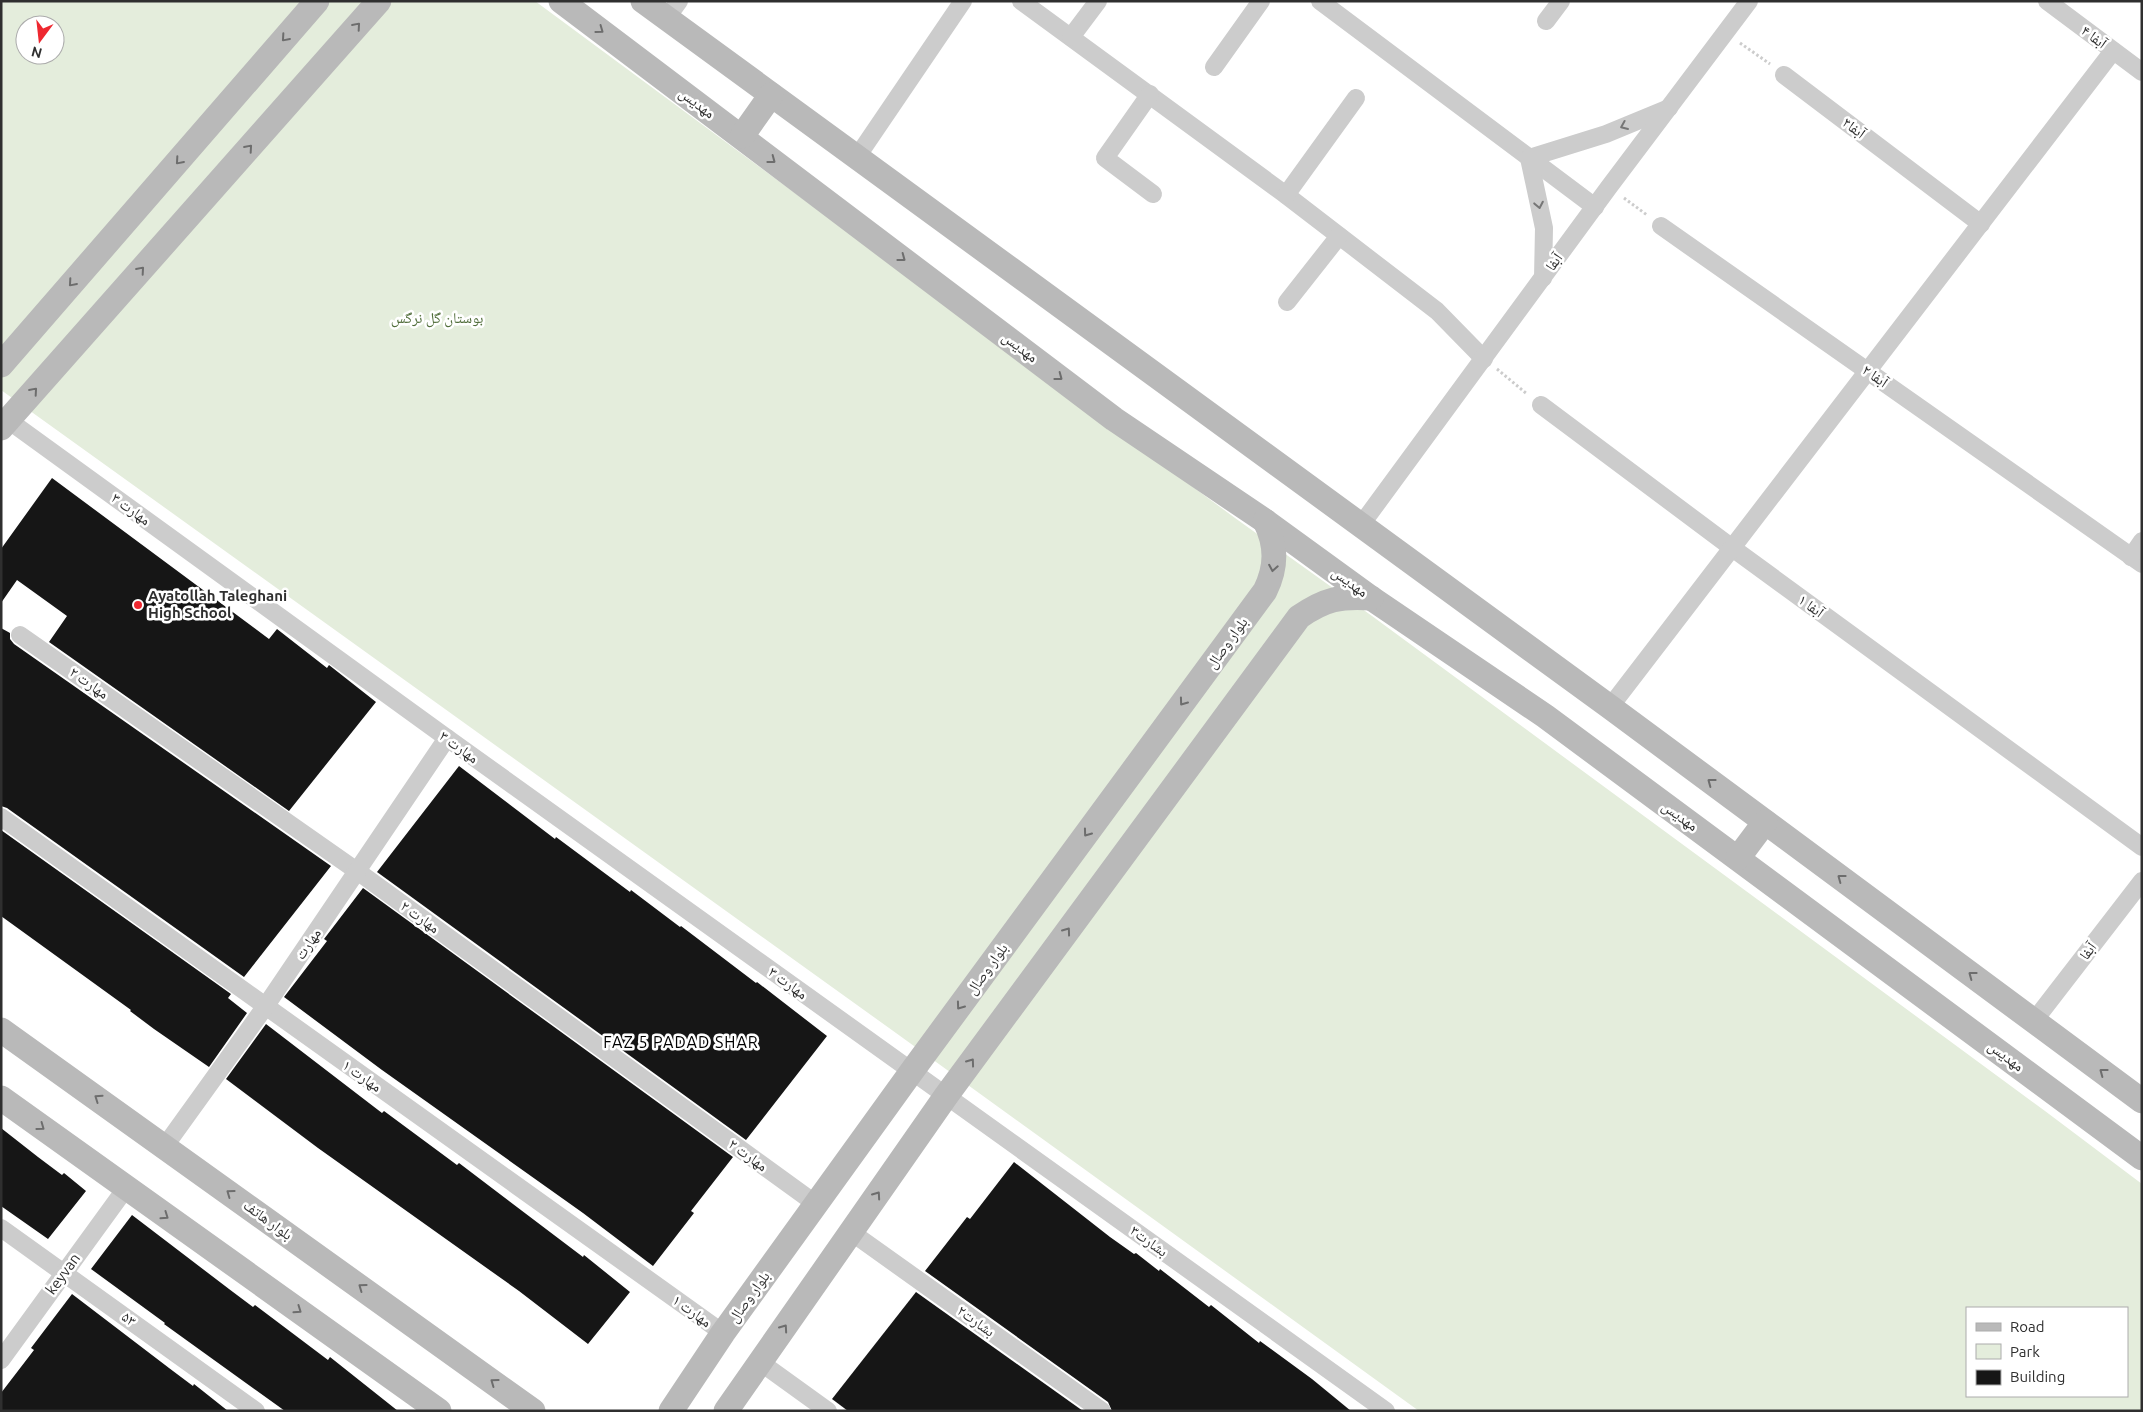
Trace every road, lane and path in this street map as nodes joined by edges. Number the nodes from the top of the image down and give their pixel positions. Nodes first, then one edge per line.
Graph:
1 (317, 1) edge
2 (379, 1) edge
3 (561, 1) edge
4 (642, 1) edge
5 (963, 1) edge
6 (1021, 1) edge
7 (1098, 1) edge
8 (1261, 1) edge
9 (1320, 1) edge
10 (1561, 1) edge
11 (2047, 1) edge
12 (1747, 2) edge
13 (673, 10) edge
14 (1546, 22) dead end
15 (1726, 32) junction
16 (1071, 37) junction
17 (2113, 51) junction
18 (1214, 68) dead end
19 (2142, 72) edge
20 (1784, 75) joint
21 (1150, 94) junction
22 (771, 95) junction
23 (1356, 98) dead end
24 (1669, 108) junction
25 (742, 136) junction
26 (857, 157) junction
27 (1530, 158) junction
28 (1609, 187) junction
29 (1153, 194) dead end
30 (1286, 195) junction
31 (1595, 207) junction
32 (1982, 224) junction
33 (1661, 226) joint
34 (1339, 236) junction
35 (1543, 278) junction
36 (1287, 302) dead end
37 (1484, 359) junction
38 (1, 365) edge
39 (1867, 370) junction
40 (1541, 405) joint
41 (5, 424) edge
42 (1265, 521) junction
43 (1362, 525) junction
44 (2142, 541) edge
45 (1731, 547) junction
46 (2136, 560) edge
47 (1372, 598) junction
48 (20, 634) dead end
49 (1610, 707) junction
50 (447, 738) junction
51 (1, 817) edge
52 (1765, 822) junction
53 (2142, 847) edge
54 (1738, 858) junction
55 (357, 871) junction
56 (2142, 881) edge
57 (265, 1006) junction
58 (2034, 1021) junction
59 (1, 1030) edge
60 (912, 1071) junction
61 (946, 1096) junction
62 (1, 1098) edge
63 (2142, 1101) edge
64 (165, 1146) junction
65 (2142, 1158) edge
66 (126, 1188) junction
67 (816, 1204) junction
68 (1, 1228) edge
69 (851, 1232) junction
70 (64, 1273) junction
71 (723, 1333) junction
72 (1, 1360) edge
73 (760, 1362) junction
74 (256, 1411) edge
75 (439, 1411) edge
76 (533, 1411) edge
77 (671, 1411) edge
78 (726, 1411) edge
79 (828, 1411) edge
80 (1102, 1411) edge
81 (1386, 1411) edge

1 -> 38 street
41 -> 2 street
3 -> 25 street, مهدیس
4 - 13 street
5 - 26 street
6 - 16 street
7 - 16 street
8 - 18 street
9 - 27 street
10 - 14 street
11 - 17 street, آبفا ۴
12 - 15 street, آبفا
13 - 22 street
15 - 20 path
15 - 24 street, آبفا
16 - 21 street
17 - 19 street, آبفا ۴
17 - 32 street
20 - 32 street, آبفا۳
21 - 29 street
21 - 30 street
22 - 25 street
22 - 26 street
23 - 30 street
24 -> 27 street
24 - 28 street, آبفا
25 -> 42 street, مهدیس
26 - 43 street
27 - 31 street
27 -> 35 street
28 - 31 street, آبفا
28 - 33 path
30 - 34 street
31 - 35 street, آبفا
32 - 39 street
33 - 39 street, آبفا ۲
34 - 36 street
34 - 37 street
35 - 37 street, آبفا
37 - 40 path
37 - 43 street, آبفا
39 - 45 street
39 - 46 street, آبفا ۲
40 - 45 street, آبفا ۱
41 - 50 street, مهارت ۳
42 - 47 street, مهدیس
42 -> 60 street, بلوار وصال
43 - 49 street
44 - 46 street
45 - 49 street
45 - 53 street, آبفا ۱
47 - 54 street, مهدیس
61 -> 47 street
48 - 55 street, مهارت ۲
52 -> 49 street
50 - 55 street, مهارت
50 - 60 street, مهارت ۳
51 - 57 street, مهارت ۱
52 - 54 street
58 -> 52 street
54 - 65 street, مهدیس
55 - 57 street, مهارت
55 - 67 street, مهارت ۲
56 - 58 street, آبفا
57 - 64 street, مهارت
57 - 71 street, مهارت ۱
63 -> 58 street
64 -> 59 street, بلوار هاتف
60 - 61 street, بشارت۳
60 - 67 street, بلوار وصال
69 -> 61 street
61 - 81 street, بشارت۳
62 -> 66 street
76 -> 64 street, بلوار هاتف
66 - 70 street, keyvan
66 -> 75 street
67 - 71 street, بلوار وصال
68 - 70 street, ۵۳
73 -> 69 street
69 - 80 street, بشارت۲
70 - 72 street, keyvan
70 - 74 street, ۵۳
71 - 77 street, بلوار وصال
73 - 78 street
73 - 79 street

